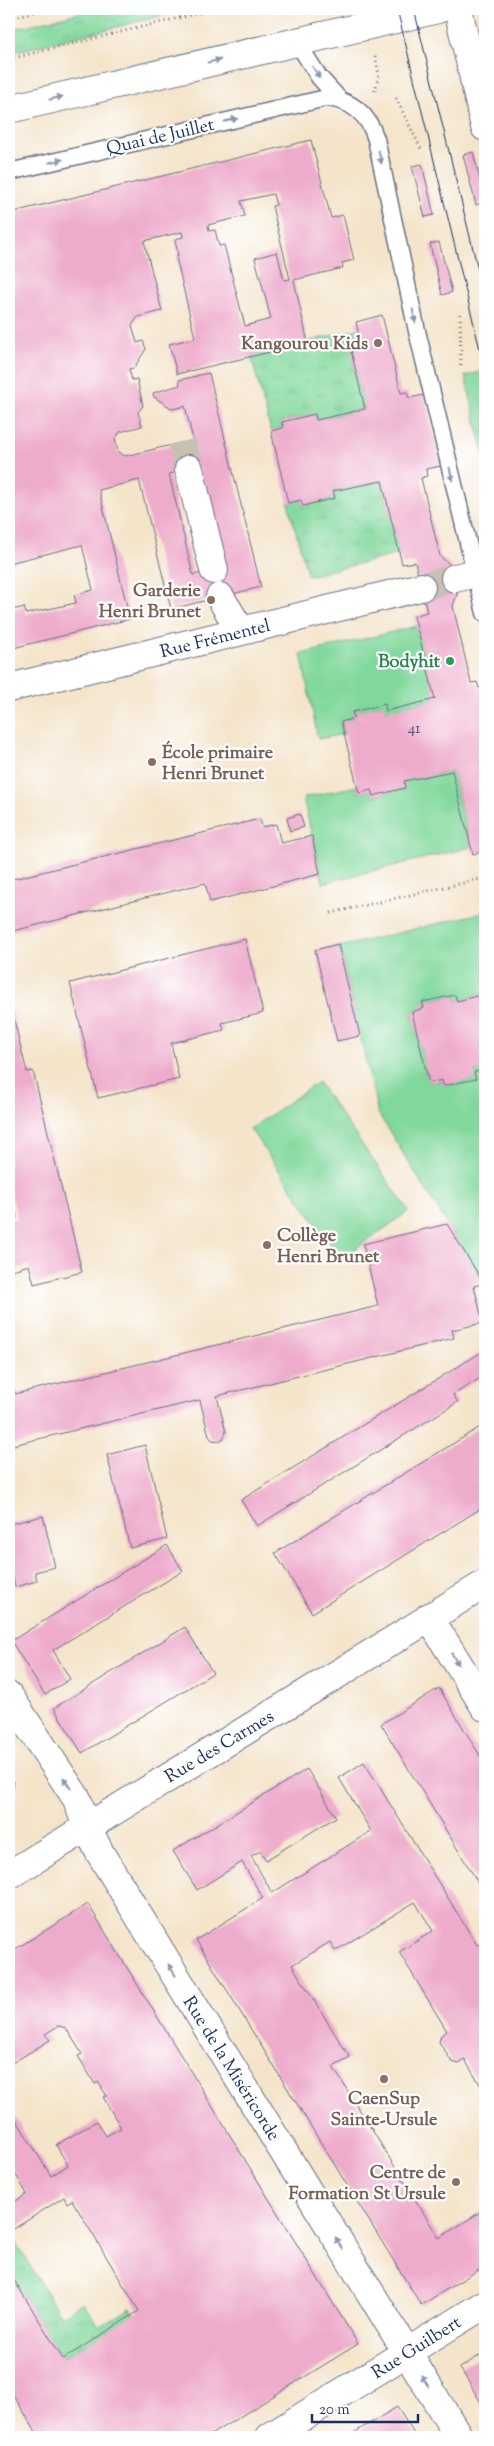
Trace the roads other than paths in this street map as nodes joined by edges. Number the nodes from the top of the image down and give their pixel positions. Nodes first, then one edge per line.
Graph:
1 (438, 9) edge
2 (458, 9) edge
3 (297, 42) junction
4 (338, 99) junction
5 (9, 110) edge
6 (485, 127) edge
7 (9, 172) edge
8 (189, 469) tunnel mouth
9 (214, 570) dead end
10 (472, 574) edge
11 (421, 587) tunnel mouth
12 (220, 597) dead end
13 (485, 613) edge
14 (241, 631) junction
15 (9, 688) edge
16 (485, 1584) edge
17 (429, 1617) junction
18 (9, 1696) edge
19 (485, 1707) edge
20 (87, 1827) junction
21 (9, 1875) edge
22 (485, 2304) edge
23 (408, 2352) junction
24 (270, 2437) edge
25 (460, 2437) edge

1 - 3 street
2 - 6 street
3 -> 4 lane
5 -> 3 street
7 -> 4 lane, Quai de Juillet
4 -> 10 lane
8 - 9 street
10 - 13 lane
11 - 14 street, Rue Frémentel
12 - 14 street
14 - 15 street, Rue Frémentel
16 - 17 street, Rue des Carmes
17 -> 19 street
17 - 20 street, Rue des Carmes
20 -> 18 street, Rue de la Miséricorde
20 - 21 street, Rue des Carmes
23 -> 20 street, Rue de la Miséricorde
22 - 23 street, Rue Guilbert
23 - 24 street, Rue Guilbert
25 -> 23 street, Rue de la Miséricorde

